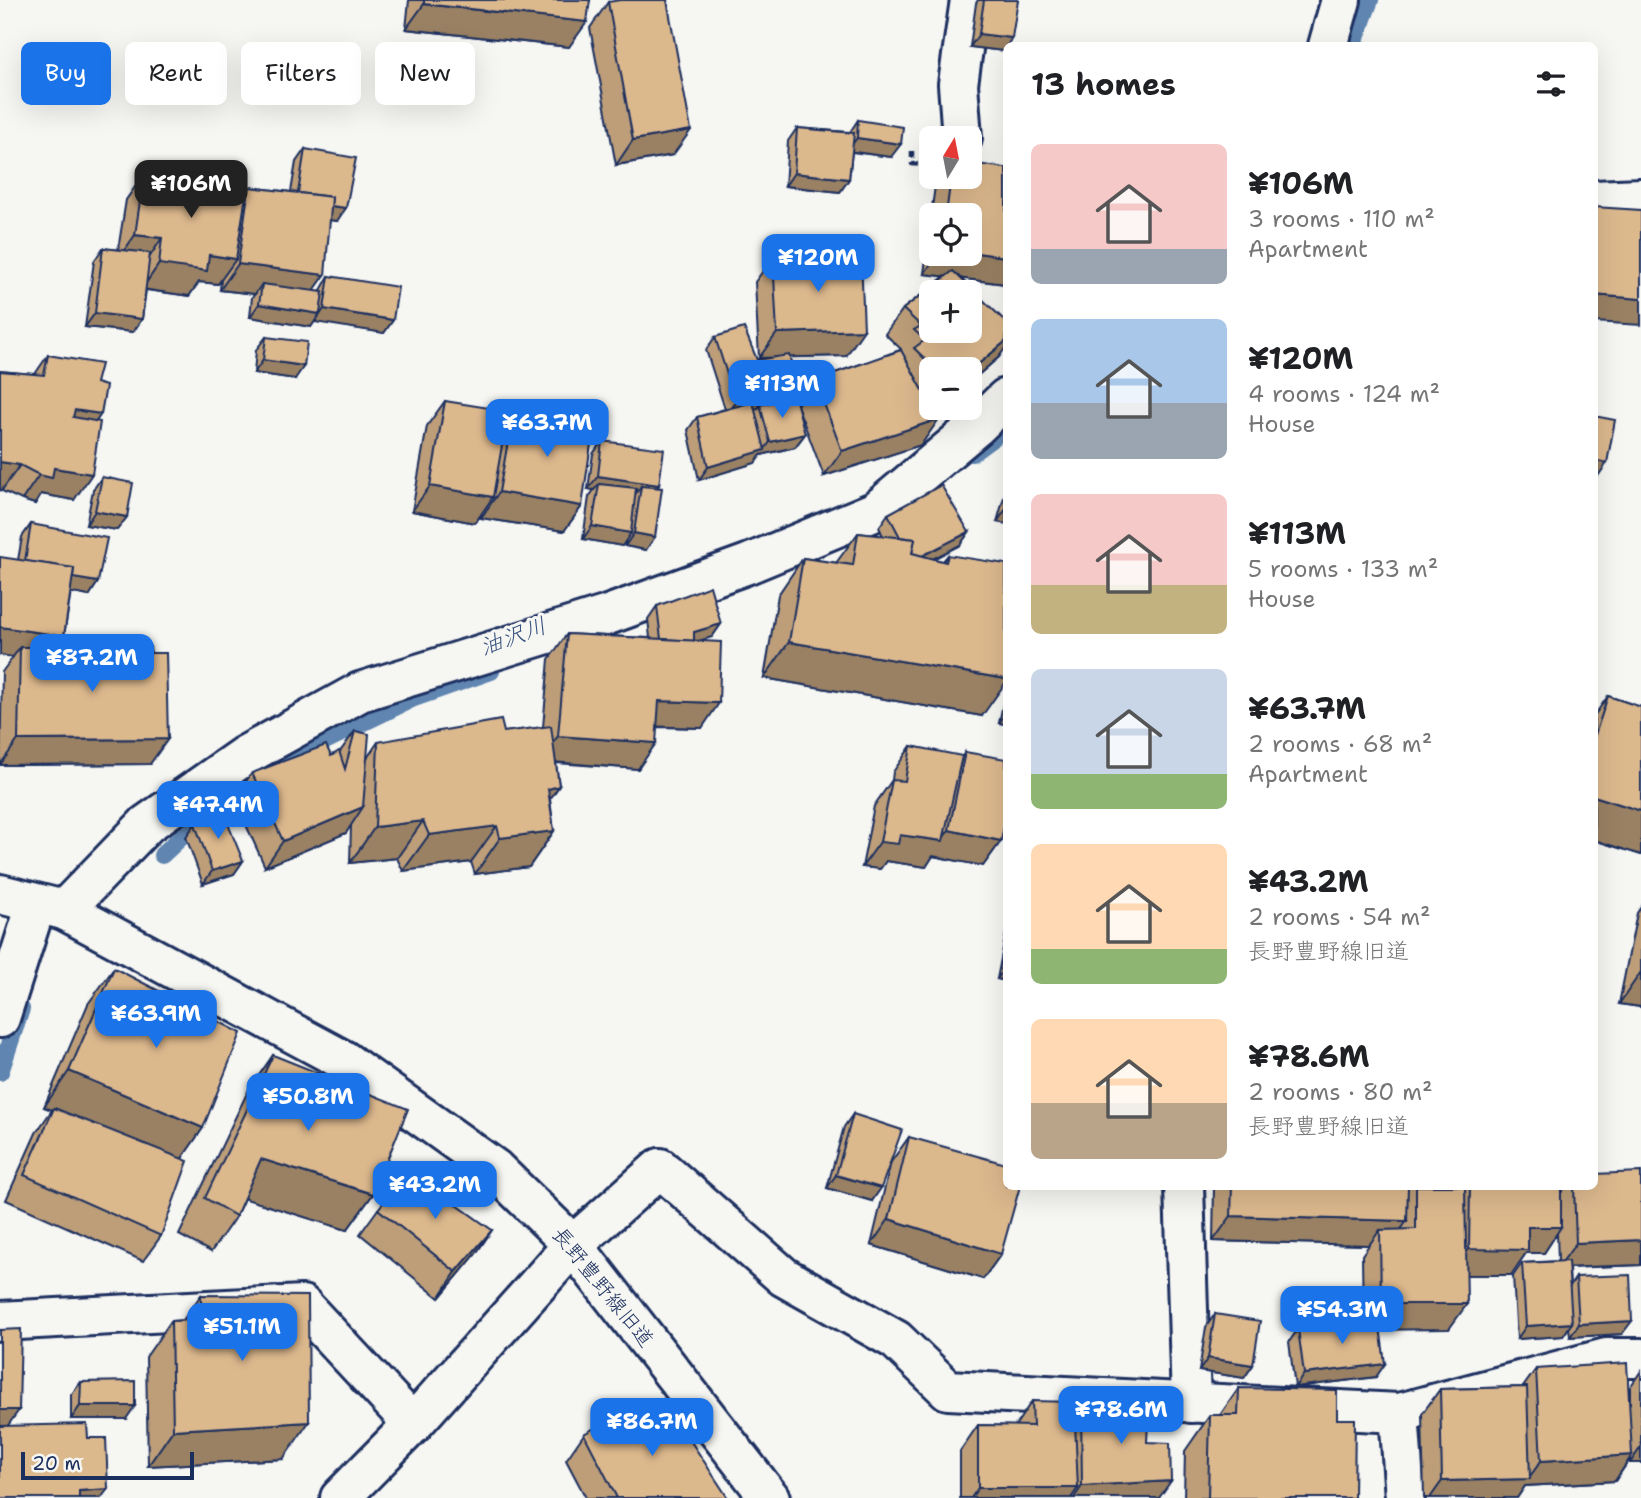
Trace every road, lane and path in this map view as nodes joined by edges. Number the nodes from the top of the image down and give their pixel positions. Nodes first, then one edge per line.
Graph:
1 (970, 0) edge
2 (1341, 0) edge
3 (1329, 42) edge
4 (960, 126) edge
5 (1641, 198) edge
6 (1598, 200) edge
7 (1003, 401) edge
8 (33, 903) edge
9 (0, 1018) edge
10 (1184, 1190) edge
11 (573, 1245) junction
12 (0, 1321) edge
13 (1641, 1358) edge
14 (1191, 1403) junction
15 (1399, 1413) junction
16 (413, 1424) junction
17 (340, 1498) edge
18 (770, 1498) edge
19 (1405, 1498) edge

1 - 4 street
2 - 3 street
5 - 6 street
7 - 8 street
8 - 9 street
8 - 11 street, 長野豊野線旧道
10 - 14 street
11 - 14 street
11 - 16 street
11 - 18 street, 長野豊野線旧道
12 - 16 street
13 - 15 street
14 - 15 street
15 - 19 street
16 - 17 street

